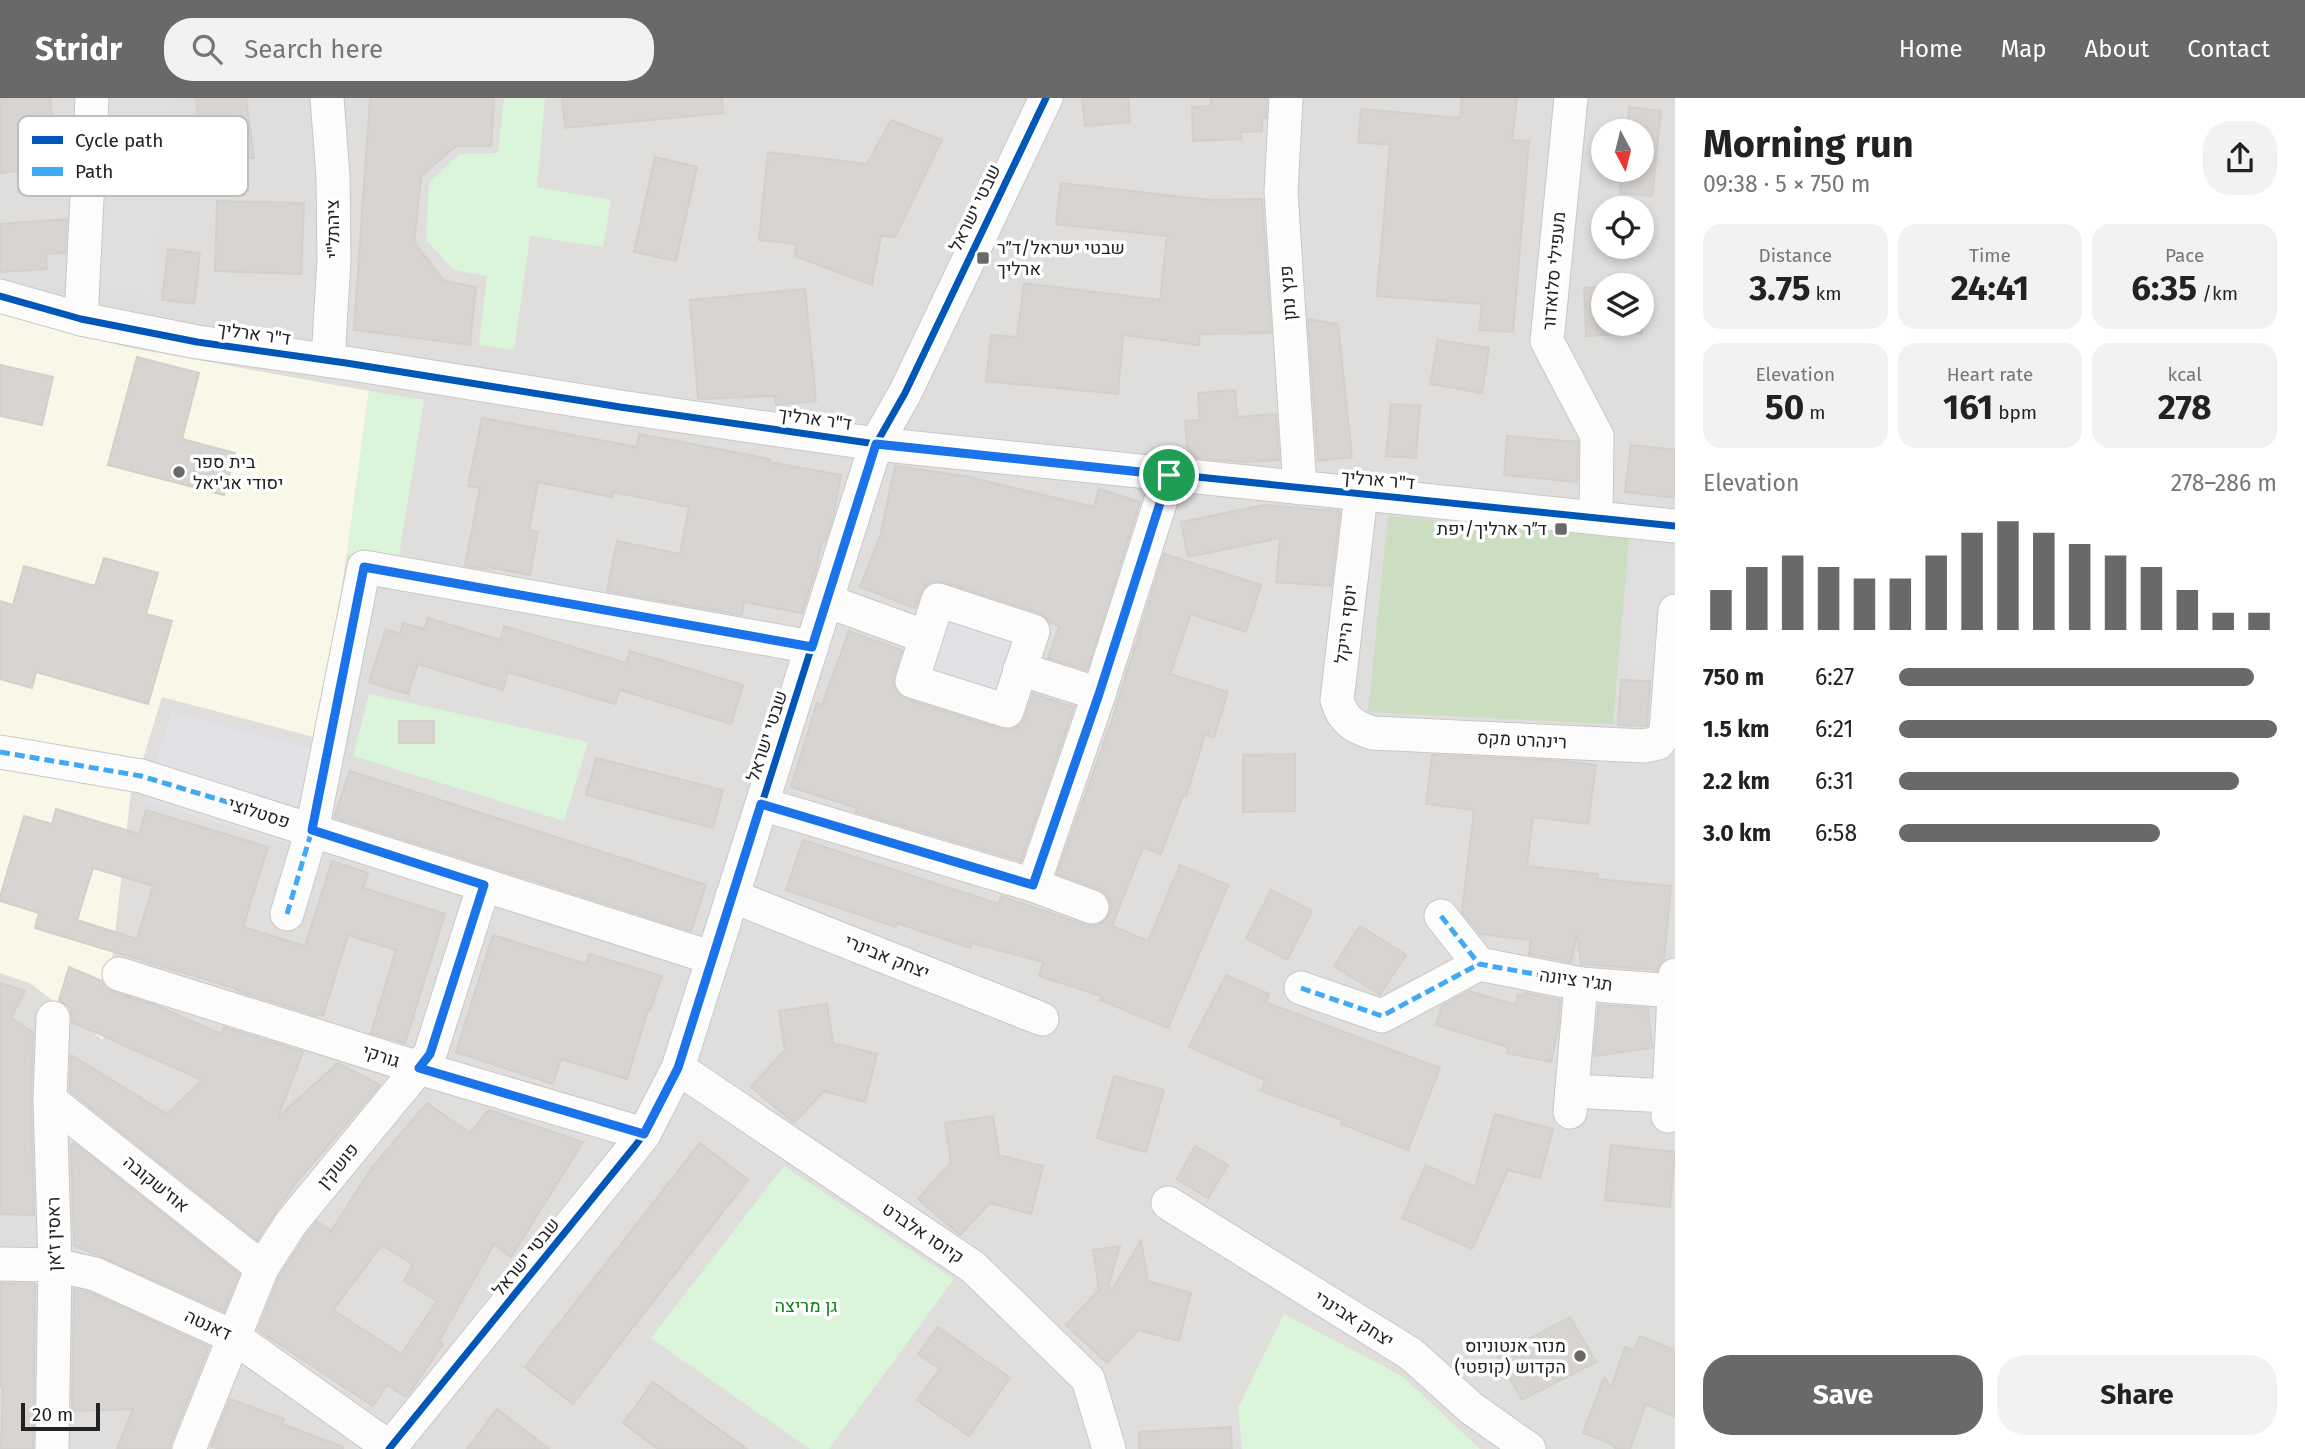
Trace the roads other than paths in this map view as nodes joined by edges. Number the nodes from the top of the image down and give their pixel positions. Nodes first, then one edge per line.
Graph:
1 (92, 98) edge
2 (327, 98) edge
3 (1046, 98) edge
4 (1286, 98) edge
5 (1570, 98) edge
6 (91, 116) edge
7 (87, 196) edge
8 (0, 296) edge
9 (81, 319) junction
10 (328, 360) junction
11 (905, 393) junction
12 (876, 444) junction
13 (936, 449) junction
14 (1169, 475) junction
15 (1300, 488) junction
16 (1361, 495) junction
17 (1596, 517) junction
18 (1675, 526) edge
19 (827, 601) junction
20 (1675, 611) edge
21 (926, 637) junction
22 (812, 647) junction
23 (1020, 669) junction
24 (1099, 694) junction
25 (1373, 733) joint
26 (0, 752) edge
27 (761, 804) junction
28 (312, 830) junction
29 (484, 885) junction
30 (1033, 885) junction
31 (732, 896) junction
32 (1092, 907) dead end
33 (287, 914) dead end
34 (1441, 916) dead end
35 (713, 958) junction
36 (1479, 964) junction
37 (119, 974) dead end
38 (1581, 984) junction
39 (1675, 986) edge
40 (1301, 988) dead end
41 (53, 1018) dead end
42 (1042, 1019) dead end
43 (419, 1068) junction
44 (678, 1068) junction
45 (50, 1100) junction
46 (644, 1134) junction
47 (1168, 1203) dead end
48 (0, 1265) edge
49 (55, 1265) junction
50 (262, 1268) junction
51 (234, 1337) junction
52 (346, 1434) edge
53 (390, 1448) edge
54 (52, 1449) edge
55 (189, 1449) edge
56 (1109, 1449) edge
57 (1530, 1449) edge

1 - 6 street
2 - 10 street, ציהתל"י
3 - 11 street, שבטי ישראל
4 - 15 street, פנץ נתן
5 - 17 street, מעפילי סלואדור
7 - 9 street
8 - 9 street, ד"ר ארליך
9 - 10 street, ד"ר ארליך
10 - 12 street, ד"ר ארליך
11 - 12 street, שבטי ישראל
11 - 13 street
12 - 13 street, ד"ר ארליך
12 - 19 street, שבטי ישראל
13 - 14 street, ד"ר ארליך
14 - 15 street, ד"ר ארליך
14 - 24 street
15 - 16 street, ד"ר ארליך
16 - 17 street, ד"ר ארליך
16 - 25 street, יוסף הייקל
17 - 18 street, ד"ר ארליך
19 - 21 street
19 - 22 street, שבטי ישראל
20 - 25 street, רינהרט מקס
21 - 23 street
21 - 23 street
22 - 27 street, שבטי ישראל
22 - 28 street
23 - 24 street
24 - 30 street
26 - 28 street, פסטלוצי
27 - 30 street
27 - 31 street, שבטי ישראל
28 - 29 street, פסטלוצי
28 - 33 street
29 - 35 street, פסטלוצי
29 - 43 street, פושקין
30 - 32 street
31 - 35 street, שבטי ישראל
31 - 42 street, יצחק אבינרי
34 - 36 street
35 - 44 street, שבטי ישראל
36 - 38 street, תג'ר ציונה
36 - 40 street
37 - 43 street, גורקי
38 - 39 street, תג'ר ציונה
38 - 39 street
41 - 45 street, ראסין ז'אן
43 - 46 street, גורקי
43 - 50 street, פושקין
44 - 46 street, שבטי ישראל
44 - 56 street, קיוסו אלברט
45 - 49 street, ראסין ז'אן
45 - 50 street, אוז'שקובה
46 - 53 street, שבטי ישראל
47 - 57 street, יצחק אבינרי
48 - 49 street, דאנטה
49 - 51 street, דאנטה
49 - 54 street, ראסין ז'אן
50 - 51 street, פושקין
51 - 52 street, דאנטה
51 - 55 street, פושקין
52 - 53 street, דאנטה

